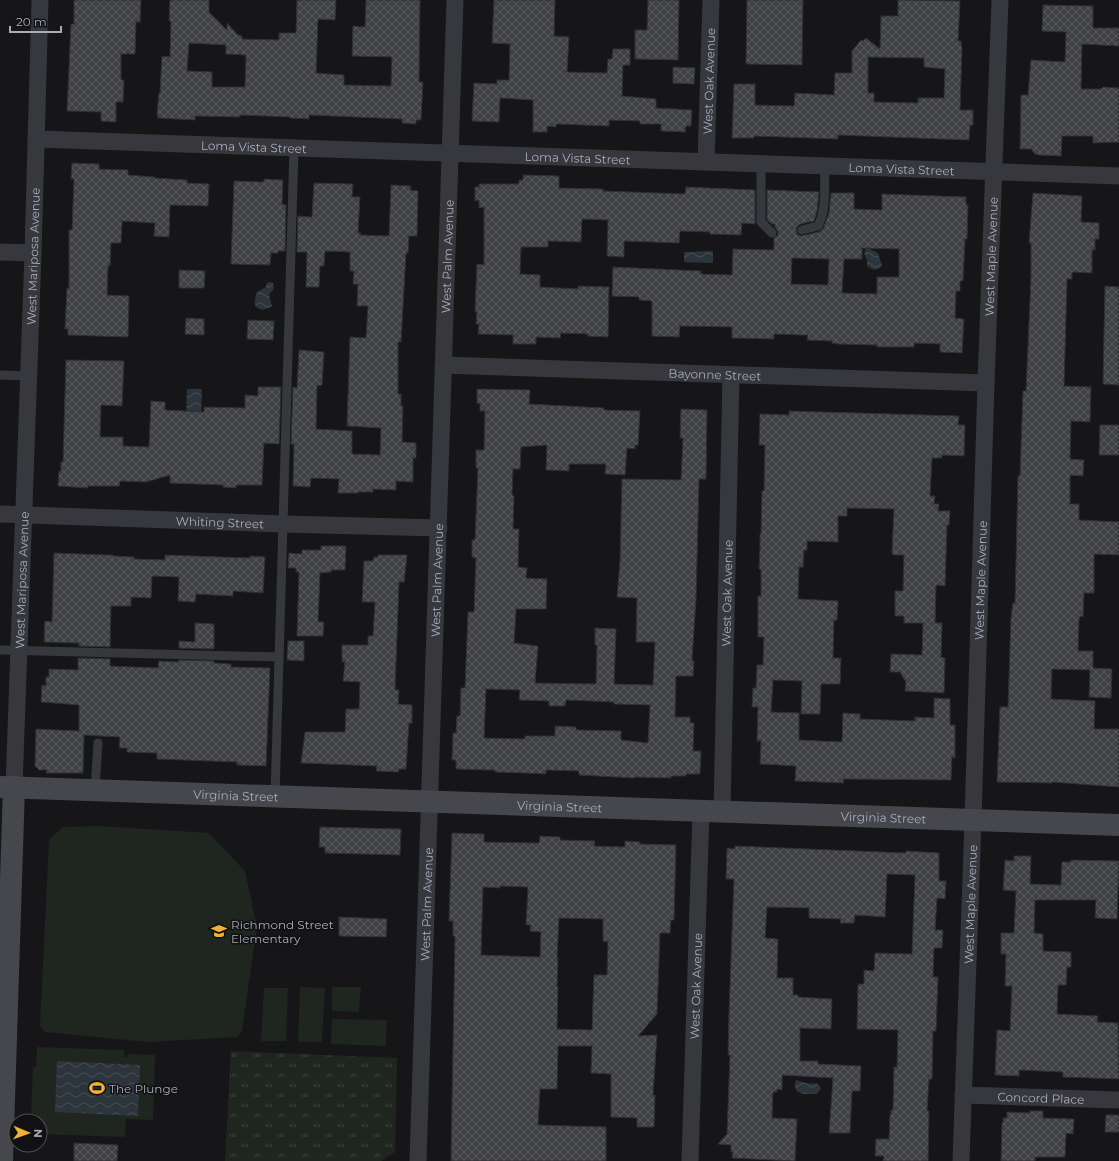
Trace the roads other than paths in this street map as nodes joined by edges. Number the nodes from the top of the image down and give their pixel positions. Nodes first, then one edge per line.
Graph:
1 (40, 0) edge
2 (455, 0) edge
3 (711, 0) edge
4 (1000, 0) edge
5 (36, 139) junction
6 (294, 148) junction
7 (450, 153) junction
8 (706, 162) junction
9 (761, 164) junction
10 (825, 166) junction
11 (994, 171) junction
12 (1119, 176) edge
13 (802, 230) dead end
14 (772, 233) dead end
15 (0, 252) edge
16 (33, 253) junction
17 (443, 365) junction
18 (0, 375) edge
19 (731, 375) junction
20 (29, 376) junction
21 (986, 383) junction
22 (0, 514) edge
23 (24, 515) junction
24 (283, 524) junction
25 (439, 528) junction
26 (0, 650) edge
27 (19, 651) junction
28 (279, 657) junction
29 (98, 743) dead end
30 (7, 787) edge
31 (96, 790) junction
32 (275, 796) junction
33 (430, 801) junction
34 (712, 811) junction
35 (973, 820) junction
36 (1119, 825) edge
37 (5, 923) edge
38 (3, 1060) edge
39 (963, 1095) junction
40 (1119, 1100) edge
41 (2, 1161) edge
42 (418, 1161) edge
43 (690, 1161) edge
44 (961, 1161) edge

1 - 5 street, West Mariposa Avenue
2 - 7 street, West Palm Avenue
3 - 8 street, West Oak Avenue
4 - 11 street, West Maple Avenue
5 - 6 street, Loma Vista Street
5 - 16 street, West Mariposa Avenue
6 - 7 street, Loma Vista Street
6 - 24 lane
7 - 8 street, Loma Vista Street
7 - 17 street, West Palm Avenue
8 - 9 street, Loma Vista Street
9 - 10 street, Loma Vista Street
9 - 14 lane
10 - 11 street, Loma Vista Street
10 - 13 lane
11 - 12 street, Loma Vista Street
11 - 21 street, West Maple Avenue
15 - 16 street
16 - 20 street, West Mariposa Avenue
17 - 19 street, Bayonne Street
17 - 25 street, West Palm Avenue
18 - 20 lane
19 - 21 street, Bayonne Street
19 - 34 street, West Oak Avenue
20 - 23 street, West Mariposa Avenue
21 - 35 street, West Maple Avenue
22 - 23 street, Whiting Street
23 - 24 street, Whiting Street
23 - 27 street, West Mariposa Avenue
24 - 25 street, Whiting Street
24 - 28 lane
25 - 33 street, West Palm Avenue
26 - 27 lane
27 - 28 lane
27 - 30 street, West Mariposa Avenue
28 - 32 lane
29 - 31 lane
30 - 31 street, Virginia Street
30 - 37 street, West Mariposa Avenue
31 - 32 street, Virginia Street
32 - 33 street, Virginia Street
33 - 34 street, Virginia Street
33 - 42 street, West Palm Avenue
34 - 35 street, Virginia Street
34 - 43 street, West Oak Avenue
35 - 36 street, Virginia Street
35 - 39 street, West Maple Avenue
37 - 38 street, West Mariposa Avenue
38 - 41 street, West Mariposa Avenue
39 - 40 street, Concord Place
39 - 44 street, West Maple Avenue

